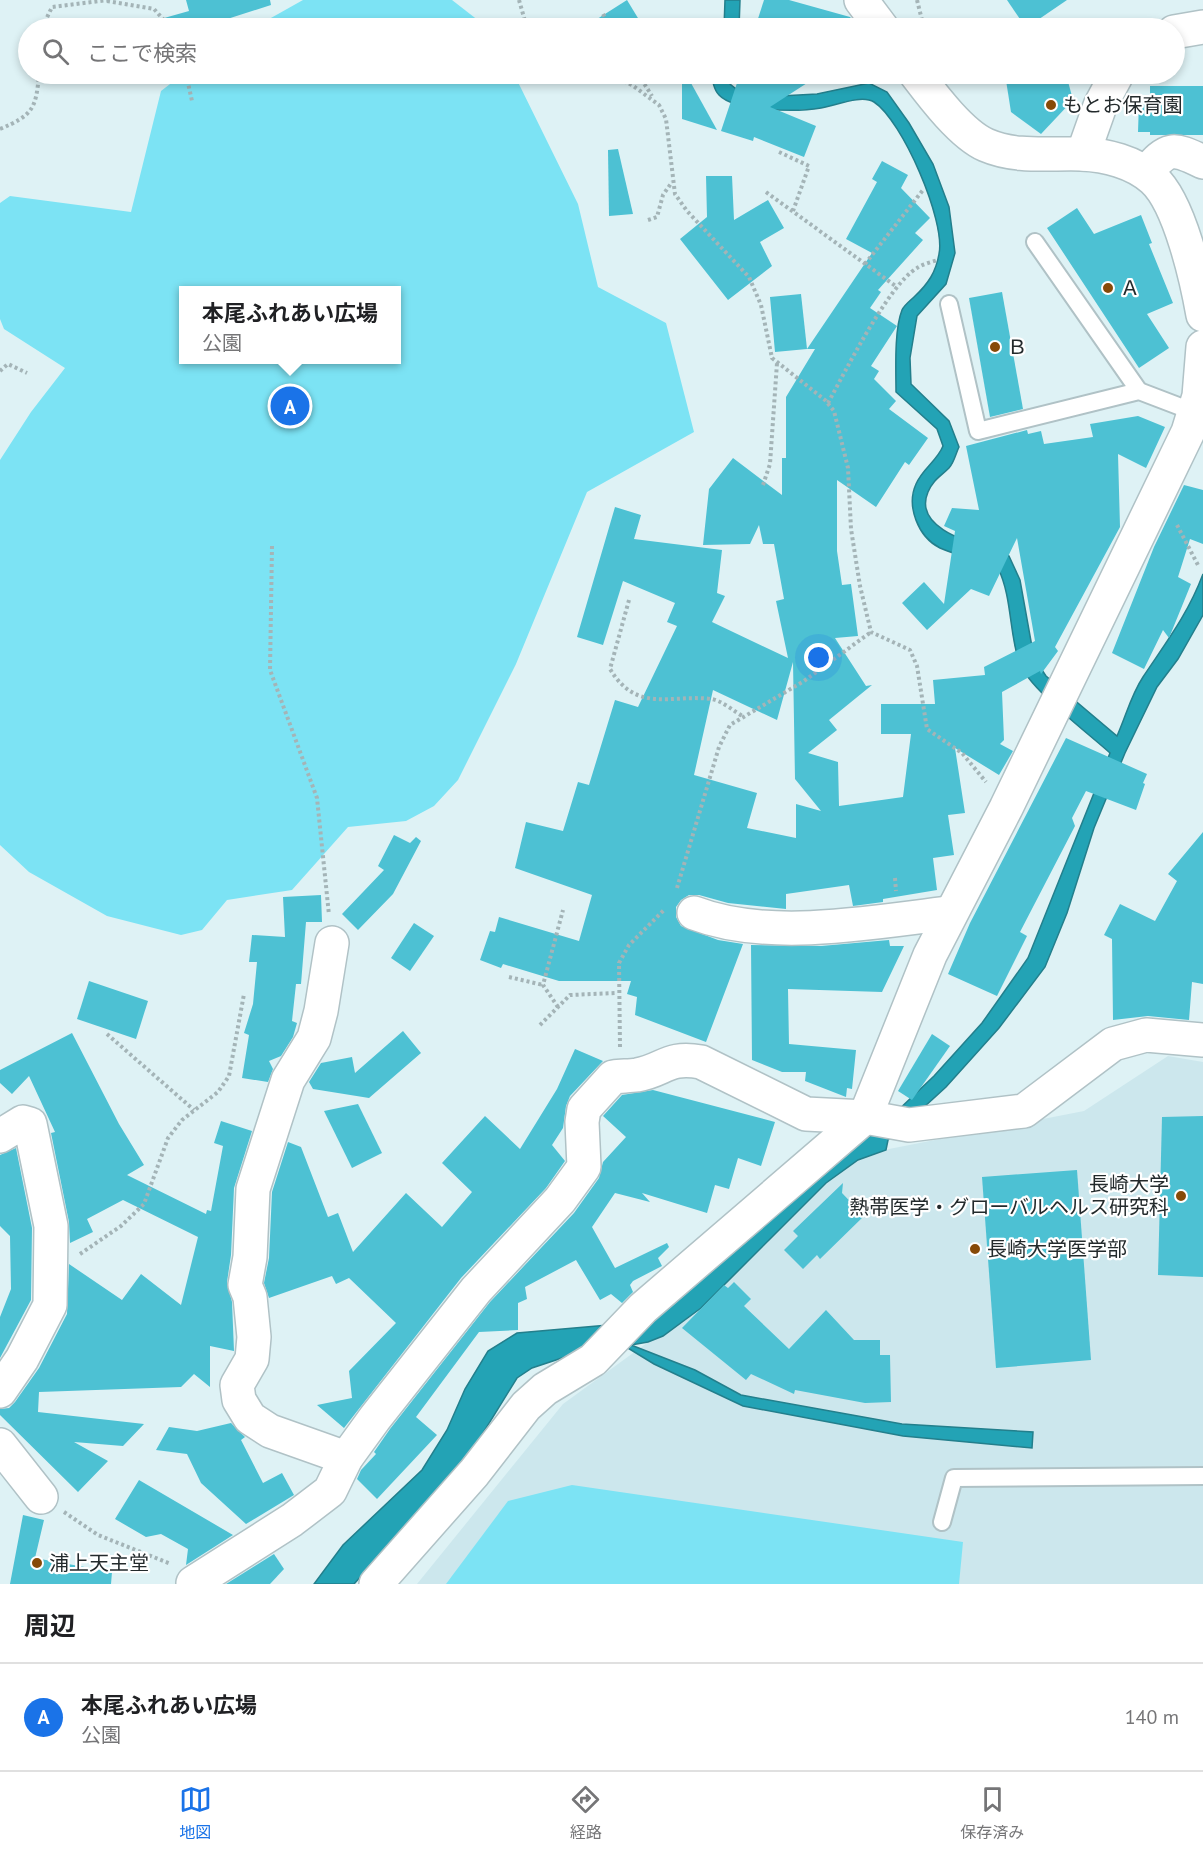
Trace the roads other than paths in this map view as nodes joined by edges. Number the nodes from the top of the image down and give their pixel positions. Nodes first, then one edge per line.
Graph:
1 (861, 0) edge
2 (874, 18) edge
3 (925, 84) edge
4 (1112, 84) edge
5 (1083, 154) junction
6 (1203, 162) edge
7 (1146, 174) junction
8 (1035, 242) dead end
9 (949, 304) dead end
10 (1203, 315) edge
11 (1203, 347) edge
12 (1139, 391) junction
13 (1194, 412) junction
14 (679, 904) road end
15 (950, 913) junction
16 (332, 943) road end
17 (1203, 1040) edge
18 (886, 1121) junction
19 (0, 1136) edge
20 (0, 1391) edge
21 (0, 1445) edge
22 (346, 1458) junction
23 (1203, 1476) edge
24 (41, 1497) road end
25 (942, 1522) dead end
26 (193, 1583) edge
27 (376, 1584) edge

1 - 2 street
3 - 5 street
4 - 5 street
5 - 7 street
6 - 7 street
7 - 10 street
8 - 12 lane
9 - 12 lane
11 - 13 street
12 - 13 lane
13 - 15 street
14 - 15 street
15 - 18 street
16 - 22 street
17 - 18 street
18 - 22 street
18 - 27 street
19 - 20 street
21 - 24 street
22 - 26 street
23 - 25 lane

